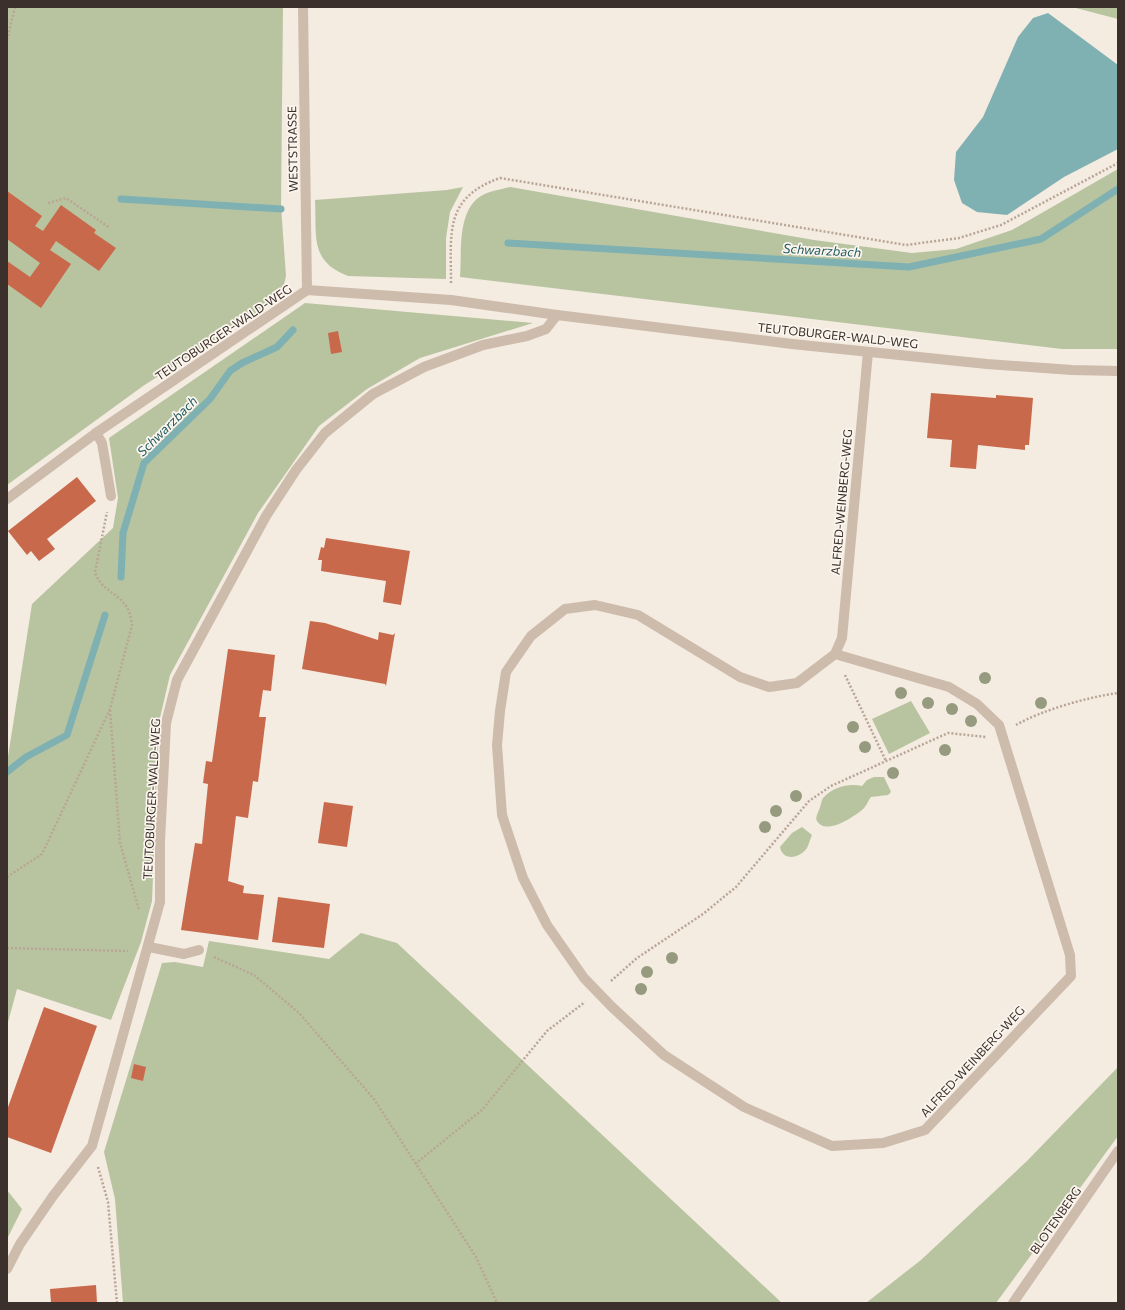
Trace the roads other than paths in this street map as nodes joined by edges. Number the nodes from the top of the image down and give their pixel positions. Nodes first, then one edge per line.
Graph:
1 (303, 7) edge
2 (307, 290) junction
3 (557, 315) junction
4 (868, 352) junction
5 (1118, 371) edge
6 (96, 433) junction
7 (111, 496) road end
8 (7, 499) edge
9 (835, 654) junction
10 (149, 947) junction
11 (199, 950) road end
12 (1118, 1151) edge
13 (7, 1269) edge
14 (1013, 1303) edge

1 - 2 street, WESTSTRASSE
2 - 3 street, TEUTOBURGER-WALD-WEG
2 - 6 street, TEUTOBURGER-WALD-WEG
3 - 4 street, TEUTOBURGER-WALD-WEG
3 - 10 street, TEUTOBURGER-WALD-WEG
4 - 5 street, TEUTOBURGER-WALD-WEG
4 - 9 street, ALFRED-WEINBERG-WEG
6 - 7 street
6 - 8 street, TEUTOBURGER-WALD-WEG
9 - 9 street, ALFRED-WEINBERG-WEG
10 - 11 street
10 - 13 street, TEUTOBURGER-WALD-WEG
12 - 14 street, BLOTENBERG

